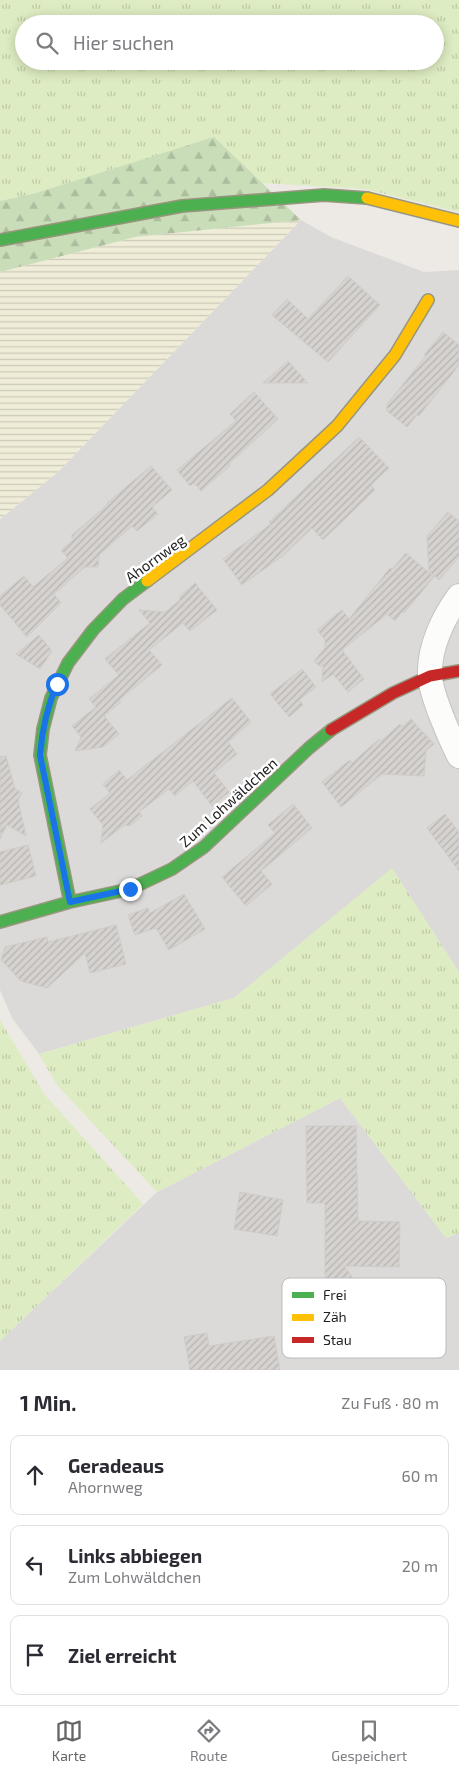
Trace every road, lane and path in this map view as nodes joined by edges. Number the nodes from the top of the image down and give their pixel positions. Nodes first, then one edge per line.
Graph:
1 (459, 221) edge
2 (0, 240) edge
3 (428, 300) dead end
4 (459, 596) edge
5 (459, 670) edge
6 (430, 676) junction
7 (459, 756) edge
8 (70, 902) junction
9 (0, 922) edge

1 - 2 street
3 - 8 street, Ahornweg
4 - 6 street
5 - 6 street, Zum Lohwäldchen
6 - 7 street
6 - 8 street, Zum Lohwäldchen
8 - 9 street, Zum Lohwäldchen

